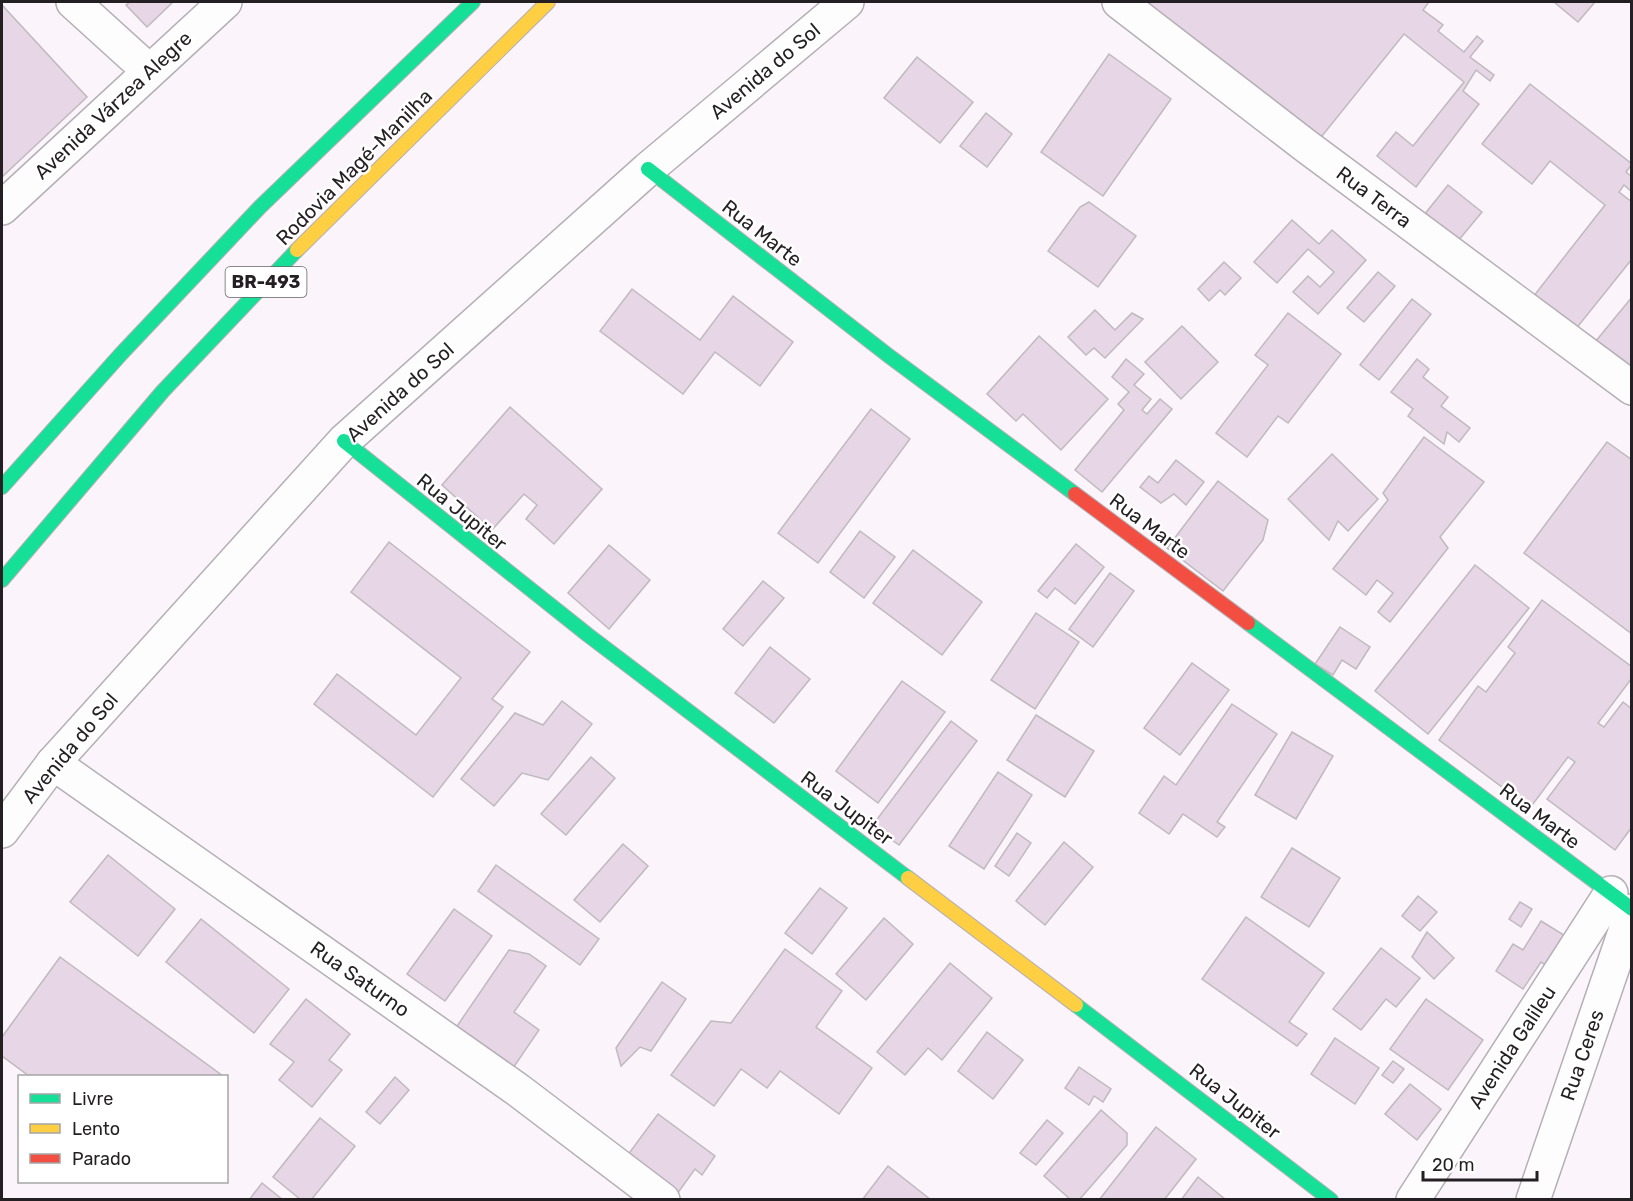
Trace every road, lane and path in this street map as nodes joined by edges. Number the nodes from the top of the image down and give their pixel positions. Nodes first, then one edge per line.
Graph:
1 (73, 2) edge
2 (225, 2) edge
3 (473, 2) edge
4 (548, 2) edge
5 (847, 2) edge
6 (1119, 2) edge
7 (148, 70) junction
8 (648, 169) junction
9 (2, 208) edge
10 (1632, 388) edge
11 (344, 441) junction
12 (2, 488) edge
13 (2, 580) edge
14 (53, 763) junction
15 (2, 831) edge
16 (1625, 904) edge
17 (663, 1200) edge
18 (1330, 1200) edge
19 (1413, 1200) edge
20 (1533, 1200) edge

1 - 7 street
2 - 7 street, Avenida Várzea Alegre
3 - 12 main road, Rodovia Magé-Manilha / BR-493
4 - 13 main road, Rodovia Magé-Manilha / BR-493
5 - 8 street, Avenida do Sol
6 - 10 street, Rua Terra
7 - 9 street, Avenida Várzea Alegre
8 - 11 street, Avenida do Sol
8 - 16 main road, Rua Marte
11 - 14 street, Avenida do Sol
11 - 18 main road, Rua Jupiter
14 - 15 street, Avenida do Sol
14 - 17 street, Rua Saturno
16 - 19 street, Avenida Galileu
16 - 20 street, Rua Ceres

